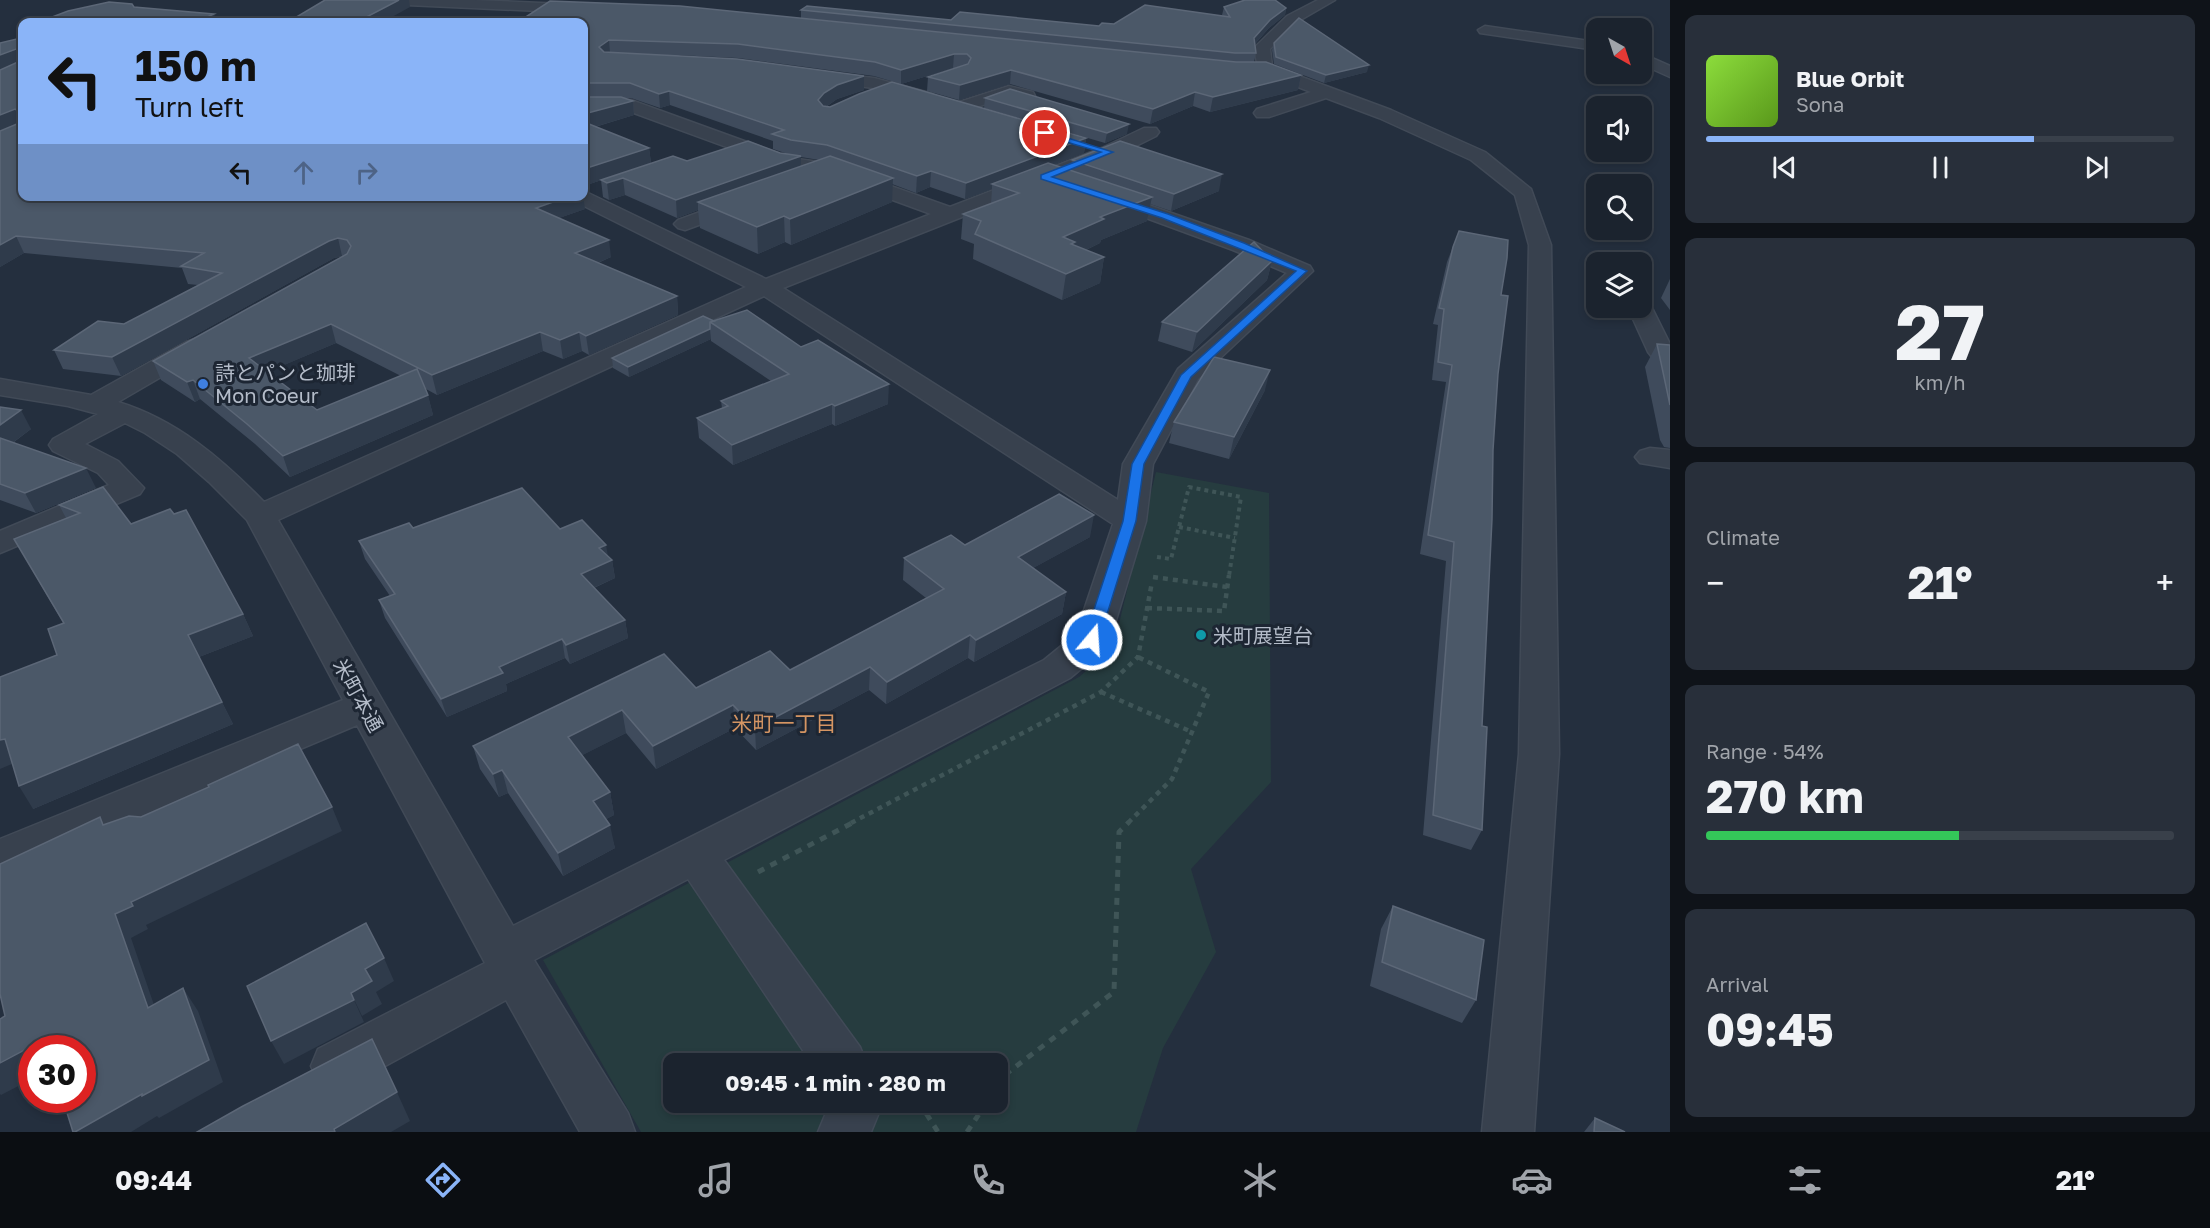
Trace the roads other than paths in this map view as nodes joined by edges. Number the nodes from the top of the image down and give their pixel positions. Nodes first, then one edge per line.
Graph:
1 (385, 0) edge
2 (1328, 0) edge
3 (601, 10) edge
4 (1485, 30) dead end
5 (1586, 45) edge
6 (1652, 63) edge
7 (1670, 72) edge
8 (801, 75) edge
9 (931, 82) edge
10 (897, 90) junction
11 (1327, 92) junction
12 (862, 99) edge
13 (1041, 100) edge
14 (588, 104) edge
15 (959, 108) junction
16 (1263, 113) dead end
17 (991, 117) edge
18 (1139, 129) dead end
19 (830, 171) junction
20 (1044, 177) junction
21 (796, 183) edge
22 (605, 188) edge
23 (588, 193) edge
24 (763, 195) edge
25 (588, 200) edge
26 (950, 214) junction
27 (685, 224) dead end
28 (765, 287) junction
29 (1645, 318) edge
30 (219, 334) edge
31 (1670, 355) edge
32 (3, 390) edge
33 (107, 408) junction
34 (261, 516) junction
35 (1130, 521) junction
36 (0, 543) edge
37 (365, 706) junction
38 (696, 856) junction
39 (0, 858) edge
40 (509, 962) junction
41 (860, 1053) edge
42 (296, 1088) edge
43 (853, 1113) edge
44 (609, 1132) edge
45 (844, 1132) edge
46 (1508, 1132) edge

1 - 3 street
2 - 11 street
4 - 5 street
6 - 7 street
8 - 10 street
9 - 10 street
10 - 12 street
10 - 15 street
11 - 16 street
11 - 46 street
13 - 15 street
14 - 19 street
15 - 17 street
18 - 20 street
19 - 21 street
19 - 26 street
20 - 26 street
20 - 35 street
22 - 23 street
24 - 27 street
25 - 28 street
26 - 28 street
28 - 34 street
28 - 35 street
29 - 31 street
30 - 33 street
32 - 33 street, 米町本通
33 - 34 street, 米町本通
33 - 36 street
34 - 37 street, 米町本通
35 - 38 street
37 - 39 street
37 - 40 street, 米町本通
38 - 40 street
38 - 41 street
40 - 42 street
40 - 44 street, 米町本通
43 - 45 street

